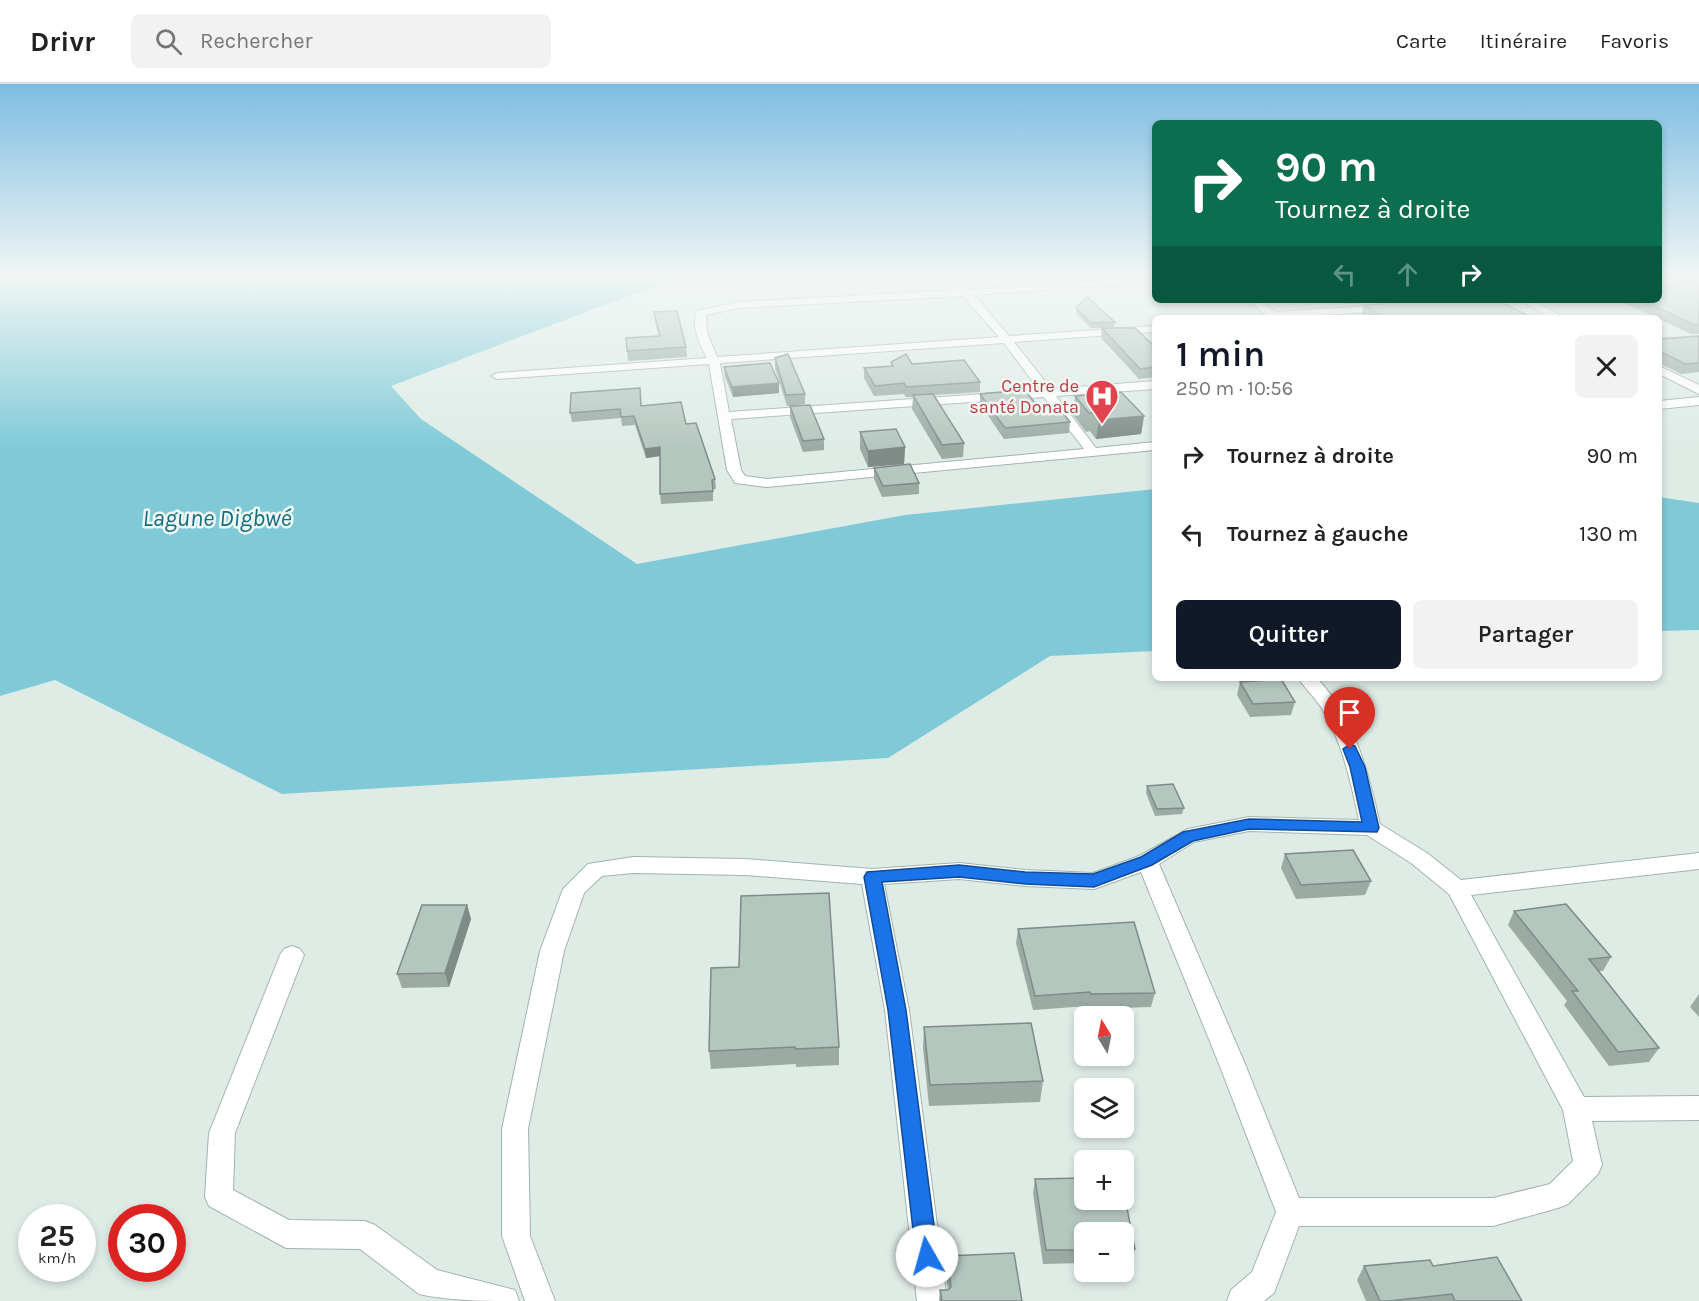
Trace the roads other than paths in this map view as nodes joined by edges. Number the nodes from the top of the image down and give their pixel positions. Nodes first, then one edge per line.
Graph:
1 (704, 336) edge
2 (1003, 336) edge
3 (1064, 336) edge
4 (1007, 340) junction
5 (714, 361) junction
6 (1662, 371) edge
7 (497, 376) dead end
8 (1152, 385) edge
9 (1699, 390) edge
10 (1048, 394) junction
11 (1699, 401) edge
12 (1662, 405) edge
13 (723, 416) junction
14 (1152, 446) edge
15 (1093, 452) junction
16 (1309, 681) edge
17 (1371, 828) junction
18 (1147, 861) junction
19 (1699, 861) edge
20 (872, 877) junction
21 (1457, 889) junction
22 (292, 955) dead end
23 (1699, 1108) edge
24 (1576, 1109) junction
25 (1290, 1212) junction
26 (504, 1301) edge
27 (540, 1301) edge
28 (932, 1301) edge
29 (1242, 1301) edge

1 - 5 street
2 - 4 street
3 - 4 street
4 - 5 street
4 - 10 street
5 - 7 street
5 - 13 street
6 - 9 street
8 - 10 street
10 - 13 street
10 - 15 street
11 - 12 street
13 - 15 street
14 - 15 street
16 - 17 street
17 - 18 street
17 - 21 street
18 - 20 street
18 - 25 street
19 - 21 street
20 - 27 street
20 - 28 street
21 - 24 street
22 - 26 street
23 - 24 street
24 - 25 street
25 - 29 street

